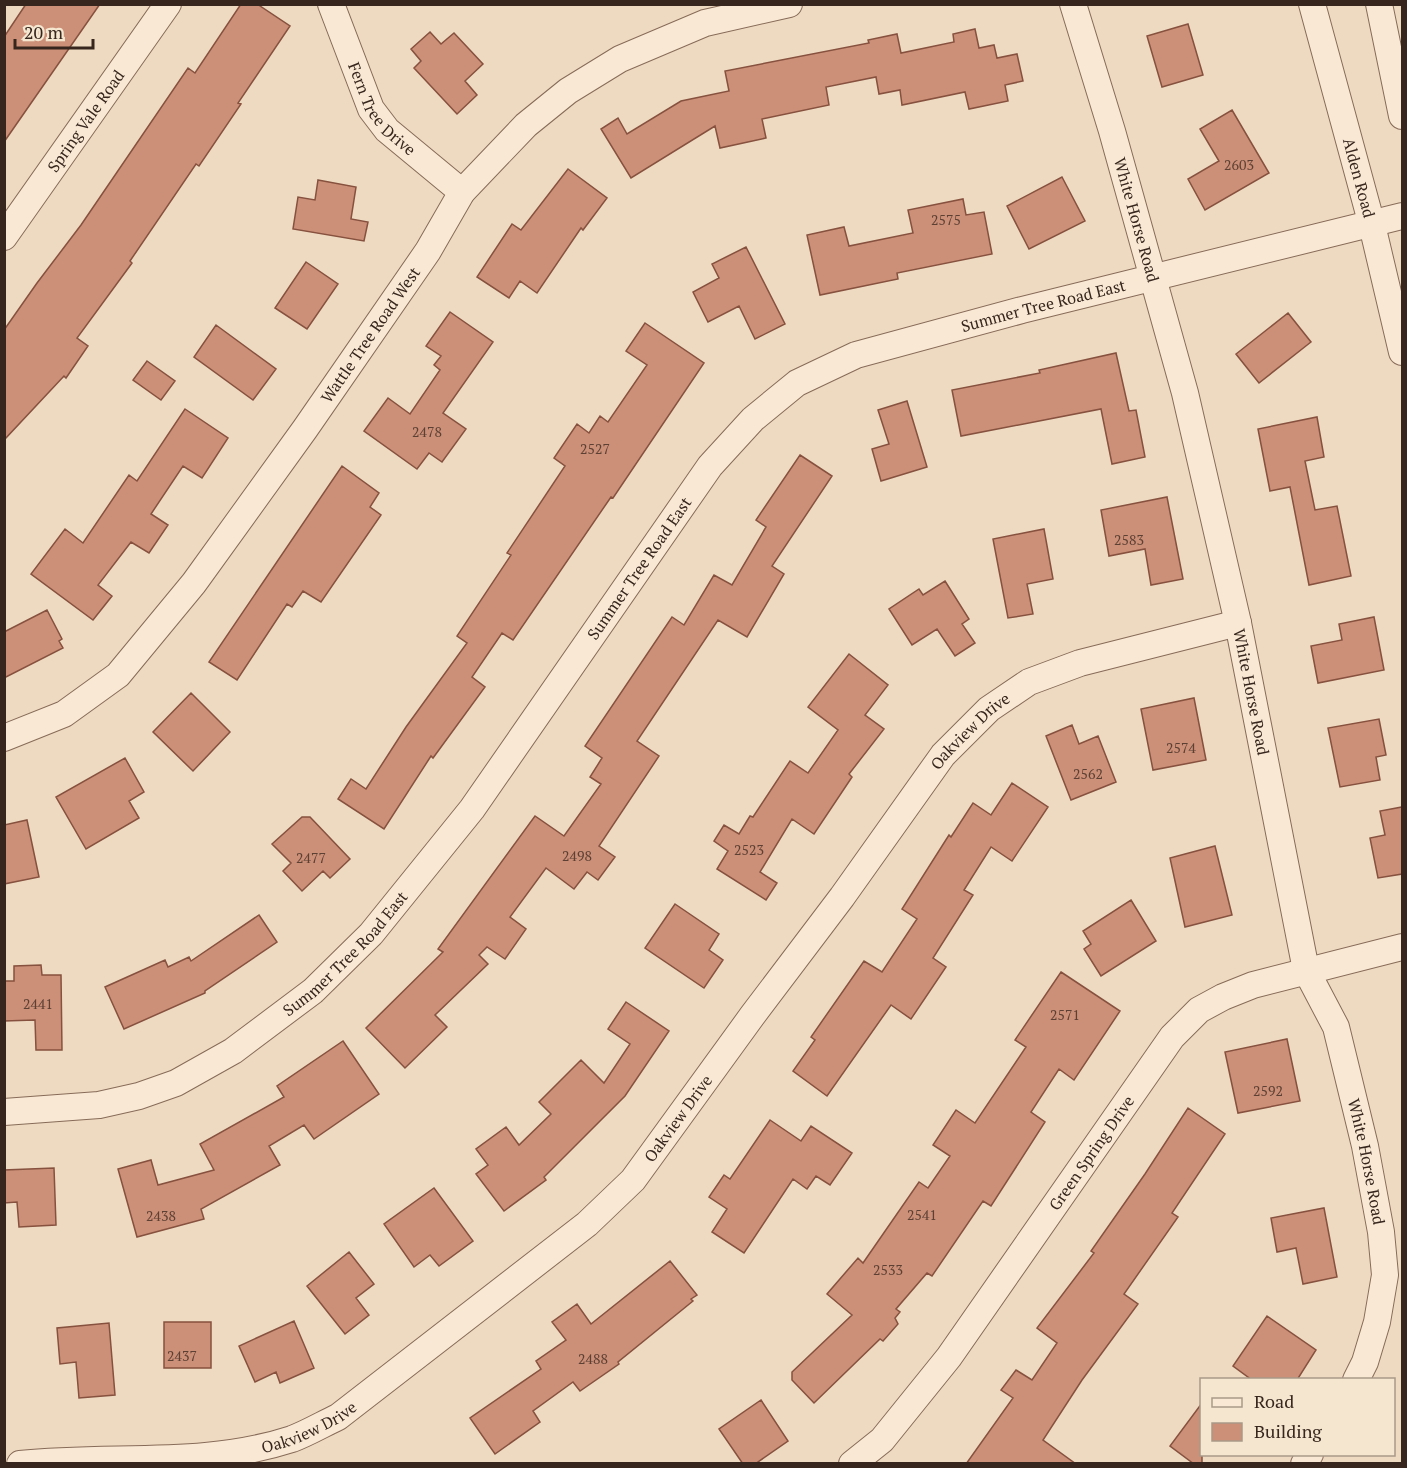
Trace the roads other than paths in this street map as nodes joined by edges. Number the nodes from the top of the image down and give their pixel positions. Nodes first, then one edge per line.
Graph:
1 (168, 4) edge
2 (331, 4) edge
3 (789, 4) edge
4 (1073, 4) edge
5 (1312, 4) edge
6 (1379, 4) edge
7 (702, 14) edge
8 (1402, 116) edge
9 (462, 192) junction
10 (1402, 216) edge
11 (1372, 225) junction
12 (4, 237) edge
13 (1152, 278) junction
14 (1402, 352) edge
15 (1238, 623) junction
16 (4, 738) edge
17 (1402, 946) edge
18 (1306, 970) junction
19 (4, 1112) edge
20 (1357, 1378) edge
21 (20, 1464) edge
22 (852, 1464) edge

1 - 12 street, Spring Vale Road
2 - 9 street, Fern Tree Drive
3 - 7 street, Wattle Tree Road West
4 - 13 street, White Horse Road
5 - 11 street, Alden Road
6 - 8 street
7 - 9 street, Wattle Tree Road West
9 - 16 street, Wattle Tree Road West
10 - 11 street, Summer Tree Road East
11 - 13 street, Summer Tree Road East
11 - 14 street, Alden Road
13 - 15 street, White Horse Road
13 - 19 street, Summer Tree Road East
15 - 18 street, White Horse Road
15 - 21 street, Oakview Drive
17 - 18 street, Green Spring Drive
18 - 20 street, White Horse Road
18 - 22 street, Green Spring Drive

